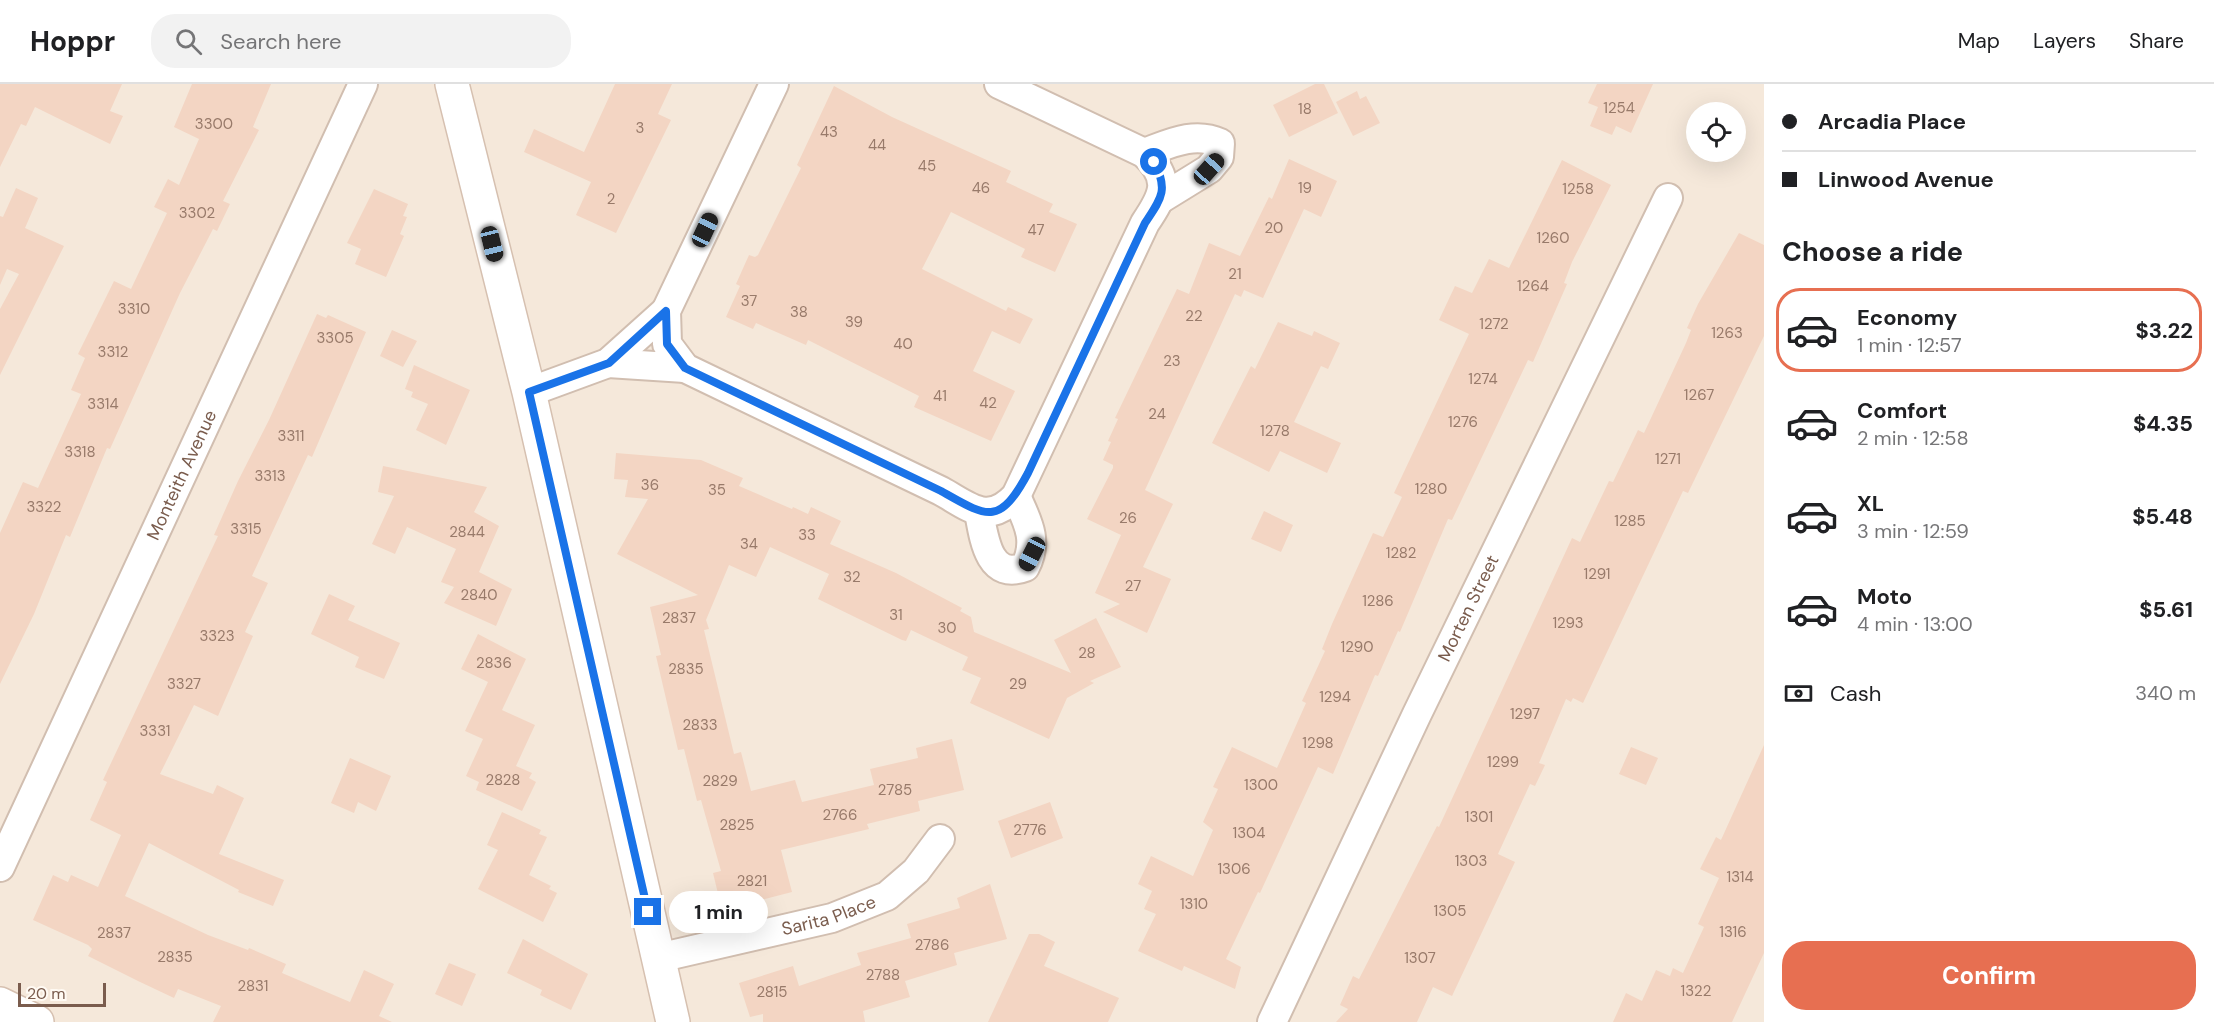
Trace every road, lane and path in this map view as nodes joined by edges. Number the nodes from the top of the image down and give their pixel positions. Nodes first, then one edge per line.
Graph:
1 (363, 84) edge
2 (452, 84) edge
3 (774, 84) edge
4 (999, 84) edge
5 (1144, 153) junction
6 (1162, 198) junction
7 (1668, 198) dead end
8 (666, 311) junction
9 (609, 363) junction
10 (685, 368) junction
11 (529, 392) junction
12 (1016, 496) junction
13 (979, 512) junction
14 (940, 839) dead end
15 (0, 867) edge
16 (658, 958) junction
17 (0, 1004) edge
18 (37, 1022) edge
19 (673, 1022) edge
20 (1272, 1022) edge

1 - 15 street, Monteith Avenue
2 - 11 main road
3 - 8 street
4 - 5 street
5 - 6 street
5 - 6 street
6 - 12 street
7 - 20 street, Morten Street
8 - 9 street
8 - 10 street
9 - 10 street
9 - 11 street
10 - 13 street
11 - 16 main road
12 - 13 street
12 - 13 street
14 - 16 street, Sarita Place
16 - 19 main road
17 - 18 main road

